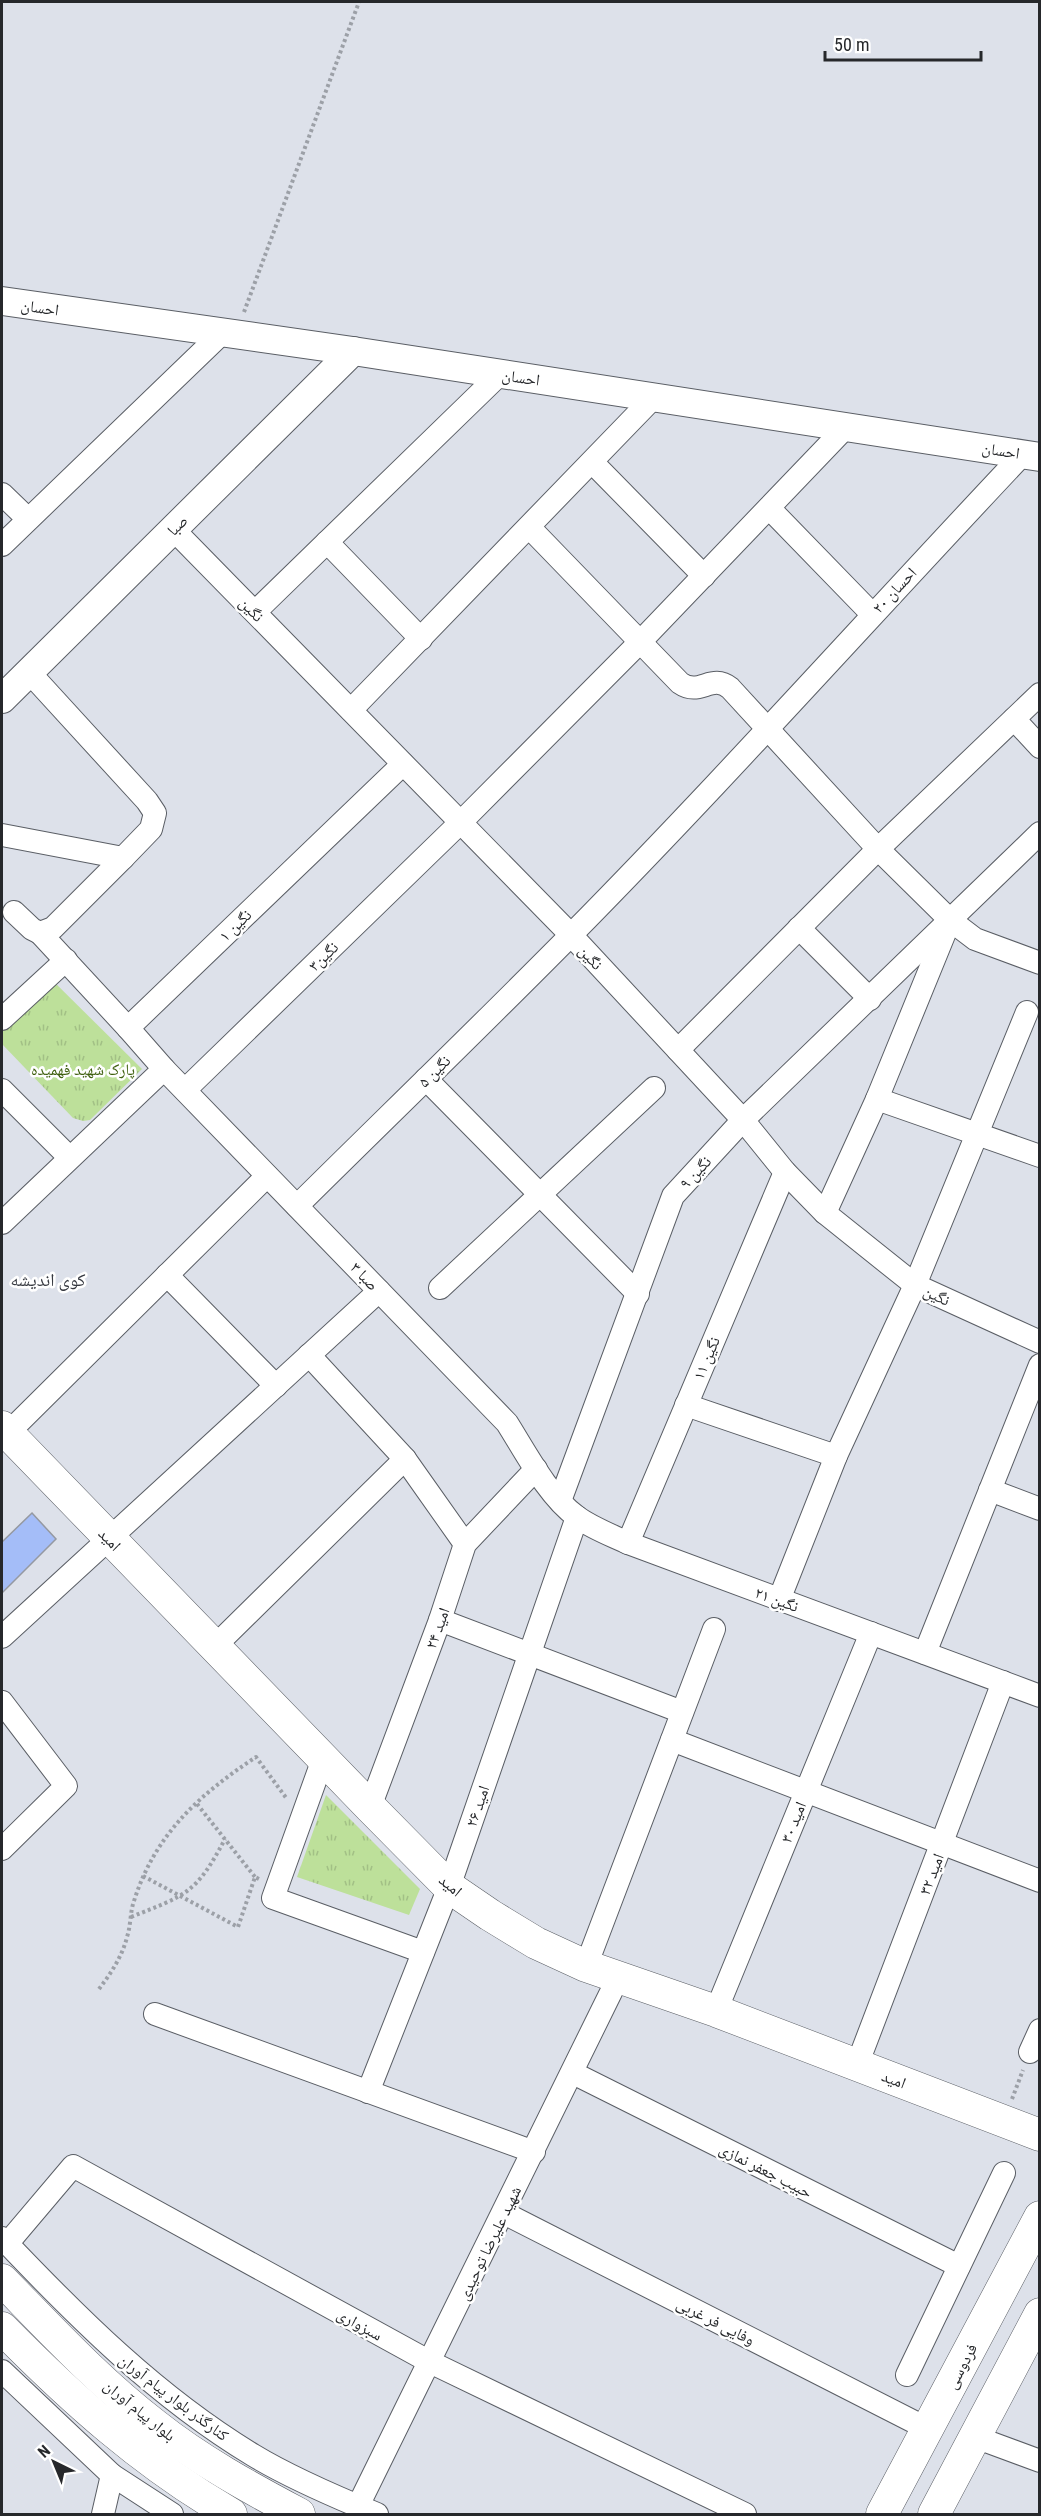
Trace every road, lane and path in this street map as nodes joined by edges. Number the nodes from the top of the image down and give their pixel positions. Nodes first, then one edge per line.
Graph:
1 (359, 2) edge
2 (2, 302) edge
3 (228, 334) junction
4 (353, 351) junction
5 (500, 374) junction
6 (654, 397) junction
7 (846, 427) junction
8 (1032, 455) edge
9 (592, 462) junction
10 (2, 494) edge
11 (769, 508) junction
12 (28, 519) junction
13 (529, 527) junction
14 (173, 529) junction
15 (327, 542) junction
16 (2, 545) edge
17 (704, 576) junction
18 (255, 612) junction
19 (872, 614) junction
20 (421, 639) junction
21 (640, 642) junction
22 (29, 672) junction
23 (1040, 694) edge
24 (2, 699) edge
25 (351, 710) junction
26 (1014, 718) junction
27 (768, 729) junction
28 (1040, 747) edge
29 (403, 764) junction
30 (462, 822) junction
31 (1040, 833) edge
32 (2, 835) edge
33 (878, 849) junction
34 (123, 858) junction
35 (6, 912) edge
36 (950, 920) junction
37 (799, 928) junction
38 (40, 933) junction
39 (571, 935) junction
40 (66, 960) junction
41 (1040, 963) edge
42 (870, 999) junction
43 (1027, 1012) dead end
44 (2, 1019) edge
45 (128, 1028) junction
46 (678, 1050) junction
47 (164, 1069) junction
48 (426, 1079) junction
49 (654, 1088) dead end
50 (184, 1090) junction
51 (877, 1099) junction
52 (5, 1100) edge
53 (744, 1120) junction
54 (977, 1135) junction
55 (1040, 1156) edge
56 (69, 1157) junction
57 (785, 1172) junction
58 (267, 1176) junction
59 (540, 1195) junction
60 (297, 1206) junction
61 (825, 1213) junction
62 (2, 1222) edge
63 (167, 1275) junction
64 (915, 1285) junction
65 (440, 1288) dead end
66 (379, 1291) junction
67 (638, 1294) junction
68 (1040, 1342) edge
69 (309, 1355) junction
70 (1040, 1365) edge
71 (276, 1386) junction
72 (686, 1405) junction
73 (5, 1430) edge
74 (836, 1456) junction
75 (405, 1459) junction
76 (536, 1469) junction
77 (990, 1490) junction
78 (560, 1501) junction
79 (1040, 1509) edge
80 (577, 1517) junction
81 (110, 1539) junction
82 (465, 1544) junction
83 (628, 1544) junction
84 (779, 1600) junction
85 (440, 1620) junction
86 (714, 1629) dead end
87 (870, 1633) junction
88 (2, 1637) edge
89 (214, 1647) junction
90 (925, 1653) junction
91 (530, 1654) junction
92 (1003, 1682) junction
93 (1040, 1696) edge
94 (2, 1702) edge
95 (682, 1712) junction
96 (672, 1740) junction
97 (323, 1759) junction
98 (806, 1791) junction
99 (196, 1803) junction
100 (370, 1807) junction
101 (301, 1820) junction
102 (225, 1839) junction
103 (942, 1844) junction
104 (2, 1849) edge
105 (143, 1876) junction
106 (255, 1877) junction
107 (1040, 1881) edge
108 (277, 1886) junction
109 (449, 1887) junction
110 (182, 1897) junction
111 (131, 1917) junction
112 (423, 1952) junction
113 (586, 1966) junction
114 (618, 1978) junction
115 (99, 1989) dead end
116 (716, 2011) junction
117 (155, 2014) dead end
118 (1040, 2030) edge
119 (1030, 2052) joint
120 (857, 2065) junction
121 (573, 2073) junction
122 (368, 2091) junction
123 (1003, 2121) junction
124 (1040, 2135) edge
125 (534, 2152) junction
126 (1004, 2173) dead end
127 (504, 2213) junction
128 (1040, 2217) edge
129 (4, 2241) edge
130 (958, 2266) junction
131 (2, 2280) edge
132 (1040, 2314) edge
133 (2, 2328) edge
134 (430, 2362) junction
135 (2, 2371) edge
136 (907, 2374) dead end
137 (928, 2429) junction
138 (975, 2437) junction
139 (1040, 2461) edge
140 (112, 2475) junction
141 (367, 2510) edge
142 (103, 2514) edge
143 (172, 2514) edge
144 (231, 2514) edge
145 (299, 2514) edge
146 (745, 2514) edge
147 (882, 2514) edge
148 (934, 2514) edge

1 - 3 path
2 - 3 street, احسان
3 - 4 street, احسان
3 - 12 street
4 - 5 street, احسان
4 - 14 street, صبا
5 - 6 street, احسان
5 - 15 street
6 - 7 street, احسان
6 - 9 street
7 - 8 street, احسان
7 - 11 street, نگین۳
8 - 19 street, احسان ۲۰
9 - 13 street
9 - 17 street
10 - 12 street
11 - 17 street, نگین۳
11 - 19 street
12 - 16 street
13 - 20 street
13 - 21 street
14 - 18 street, نگین
14 - 22 street, صبا
15 - 18 street
15 - 20 street
17 - 21 street, نگین۳
18 - 25 street, نگین
19 - 27 street, احسان ۲۰
20 - 25 street
21 - 27 street
21 - 30 street, نگین۳
22 - 24 street, صبا
22 - 34 street
23 - 26 street
25 - 29 street, نگین
26 - 28 street
26 - 33 street
27 - 33 street
27 - 39 street, احسان ۲۰
29 - 30 street, نگین
29 - 45 street, نگین ۱
30 - 39 street, نگین
30 - 50 street, نگین۳
31 - 36 street, نگین ۹
32 - 34 street
33 - 36 street
33 - 37 street
34 - 38 street
35 - 38 street
36 - 41 street
36 - 42 street, نگین ۹
36 - 51 street
37 - 42 street
37 - 46 street
38 - 40 street
39 - 46 street, نگین
39 - 48 street, نگین ۵
40 - 44 street
40 - 45 street
42 - 53 street, نگین ۹
43 - 54 street
45 - 47 street
46 - 53 street, نگین
47 - 50 street
47 - 56 street
48 - 59 street
48 - 60 street, نگین ۵
49 - 59 street
50 - 58 street, صبا ۳
51 - 54 street
51 - 61 street
52 - 56 street
53 - 57 street, نگین
53 - 67 street, نگین ۹
54 - 55 street
54 - 64 street
56 - 62 street
57 - 61 street, نگین
57 - 72 street, نگین ۱۱
58 - 60 street, صبا ۳
58 - 63 street
59 - 65 street
59 - 67 street
60 - 66 street, صبا ۳
61 - 64 street, نگین
63 - 71 street
63 - 73 street
64 - 68 street, نگین
64 - 74 street
66 - 69 street
66 - 76 street, صبا ۳
67 - 78 street, نگین ۹
69 - 71 street
69 - 75 street
70 - 77 street
71 - 81 street
72 - 74 street
72 - 83 street, نگین ۱۱
73 - 81 main road, امید
74 - 84 street
75 - 82 street
75 - 89 street
76 - 78 street, نگین ۲۱
76 - 82 street, امید ۲۴
77 - 79 street
77 - 90 street
78 - 80 street, نگین ۲۱
80 - 83 street, نگین ۲۱
80 - 91 street, امید ۲۶
81 - 88 street
81 - 89 main road, امید
82 - 85 street, امید ۲۴
83 - 84 street, نگین ۲۱
84 - 87 street, نگین ۲۱
85 - 91 street
85 - 100 street, امید ۲۴
86 - 95 street
87 - 90 street, نگین ۲۱
87 - 98 street, امید ۳۰
89 - 97 main road, امید
90 - 92 street, نگین ۲۱
91 - 95 street
91 - 109 street, امید ۲۶
92 - 93 street, نگین ۲۱
92 - 103 street, امید ۳۲
94 - 104 street
95 - 96 street
96 - 98 street
96 - 113 street
97 - 100 main road, امید
97 - 101 street
98 - 103 street
98 - 116 street, امید ۳۰
99 - 101 path
99 - 102 path
99 - 105 path
100 - 109 main road, امید
101 - 108 street
102 - 106 path
102 - 110 path
103 - 107 street
103 - 120 street, امید ۳۲
105 - 110 path
105 - 111 path
106 - 108 path
106 - 110 path
108 - 112 street
109 - 112 street, امید ۲۶
109 - 113 main road, امید
110 - 111 path
111 - 115 path
112 - 122 street, امید ۲۶
113 - 114 main road, امید
114 - 116 main road, امید
114 - 121 street, شهید علیرضا توحیدی
116 - 120 main road, امید
117 - 122 street
118 - 119 street
119 - 123 path
120 - 123 main road, امید
121 - 125 street, شهید علیرضا توحیدی
121 - 130 street, حبیب جعفر نمازی
122 - 125 street
123 - 124 main road, امید
125 - 127 street, شهید علیرضا توحیدی
126 - 130 street
127 - 134 street, شهید علیرضا توحیدی
127 - 137 street, وفایی فر غربی
128 - 137 main road, فردوسی
129 - 134 street, سبزواری
129 - 141 street, کنارگذر بلوار پیام آوران
130 - 136 street
131 - 145 main road, بلوار پیام آوران
132 - 138 main road
133 - 144 main road, بلوار پیام آوران
134 - 141 street, شهید علیرضا توحیدی
134 - 146 street, سبزواری
135 - 140 street
137 - 147 main road, فردوسی
138 - 139 street
138 - 148 main road
140 - 142 street
140 - 143 street

